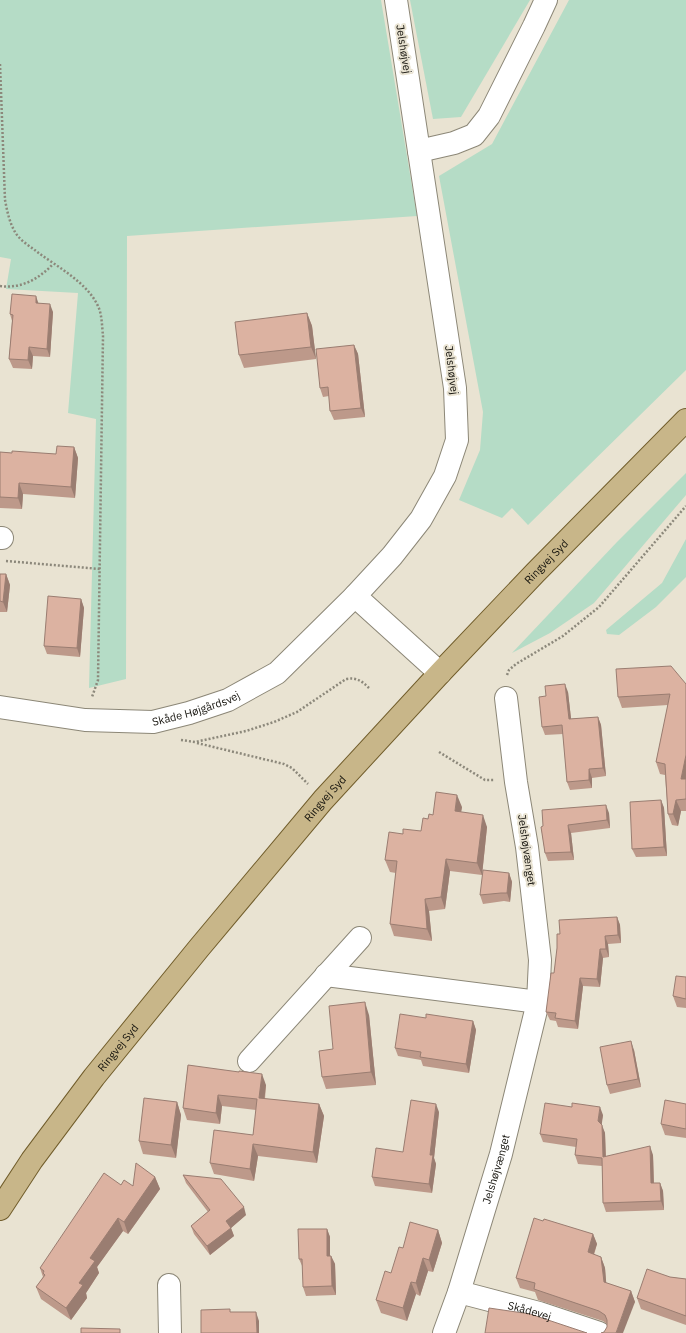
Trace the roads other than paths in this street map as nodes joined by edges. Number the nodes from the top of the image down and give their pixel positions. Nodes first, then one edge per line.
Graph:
1 (396, 0) edge
2 (546, 0) edge
3 (419, 151) junction
4 (686, 420) edge
5 (355, 596) junction
6 (440, 672) junction
7 (506, 698) dead end
8 (0, 707) edge
9 (360, 938) dead end
10 (326, 975) junction
11 (538, 1002) junction
12 (249, 1061) dead end
13 (0, 1209) edge
14 (169, 1285) dead end
15 (459, 1292) junction
16 (170, 1333) edge
17 (444, 1333) edge
18 (599, 1333) edge

1 - 3 street, Jelshøjvej
2 - 3 street
3 - 5 street, Jelshøjvej
4 - 6 main road, Ringvej Syd
5 - 6 street
5 - 8 street, Skåde Højgårdsvej
6 - 13 main road, Ringvej Syd
7 - 11 street, Jelshøjvænget
9 - 10 street
10 - 11 street
10 - 12 street
11 - 15 street, Jelshøjvænget
14 - 16 street
15 - 17 street, Jelshøjvænget
15 - 18 street, Skådevej

